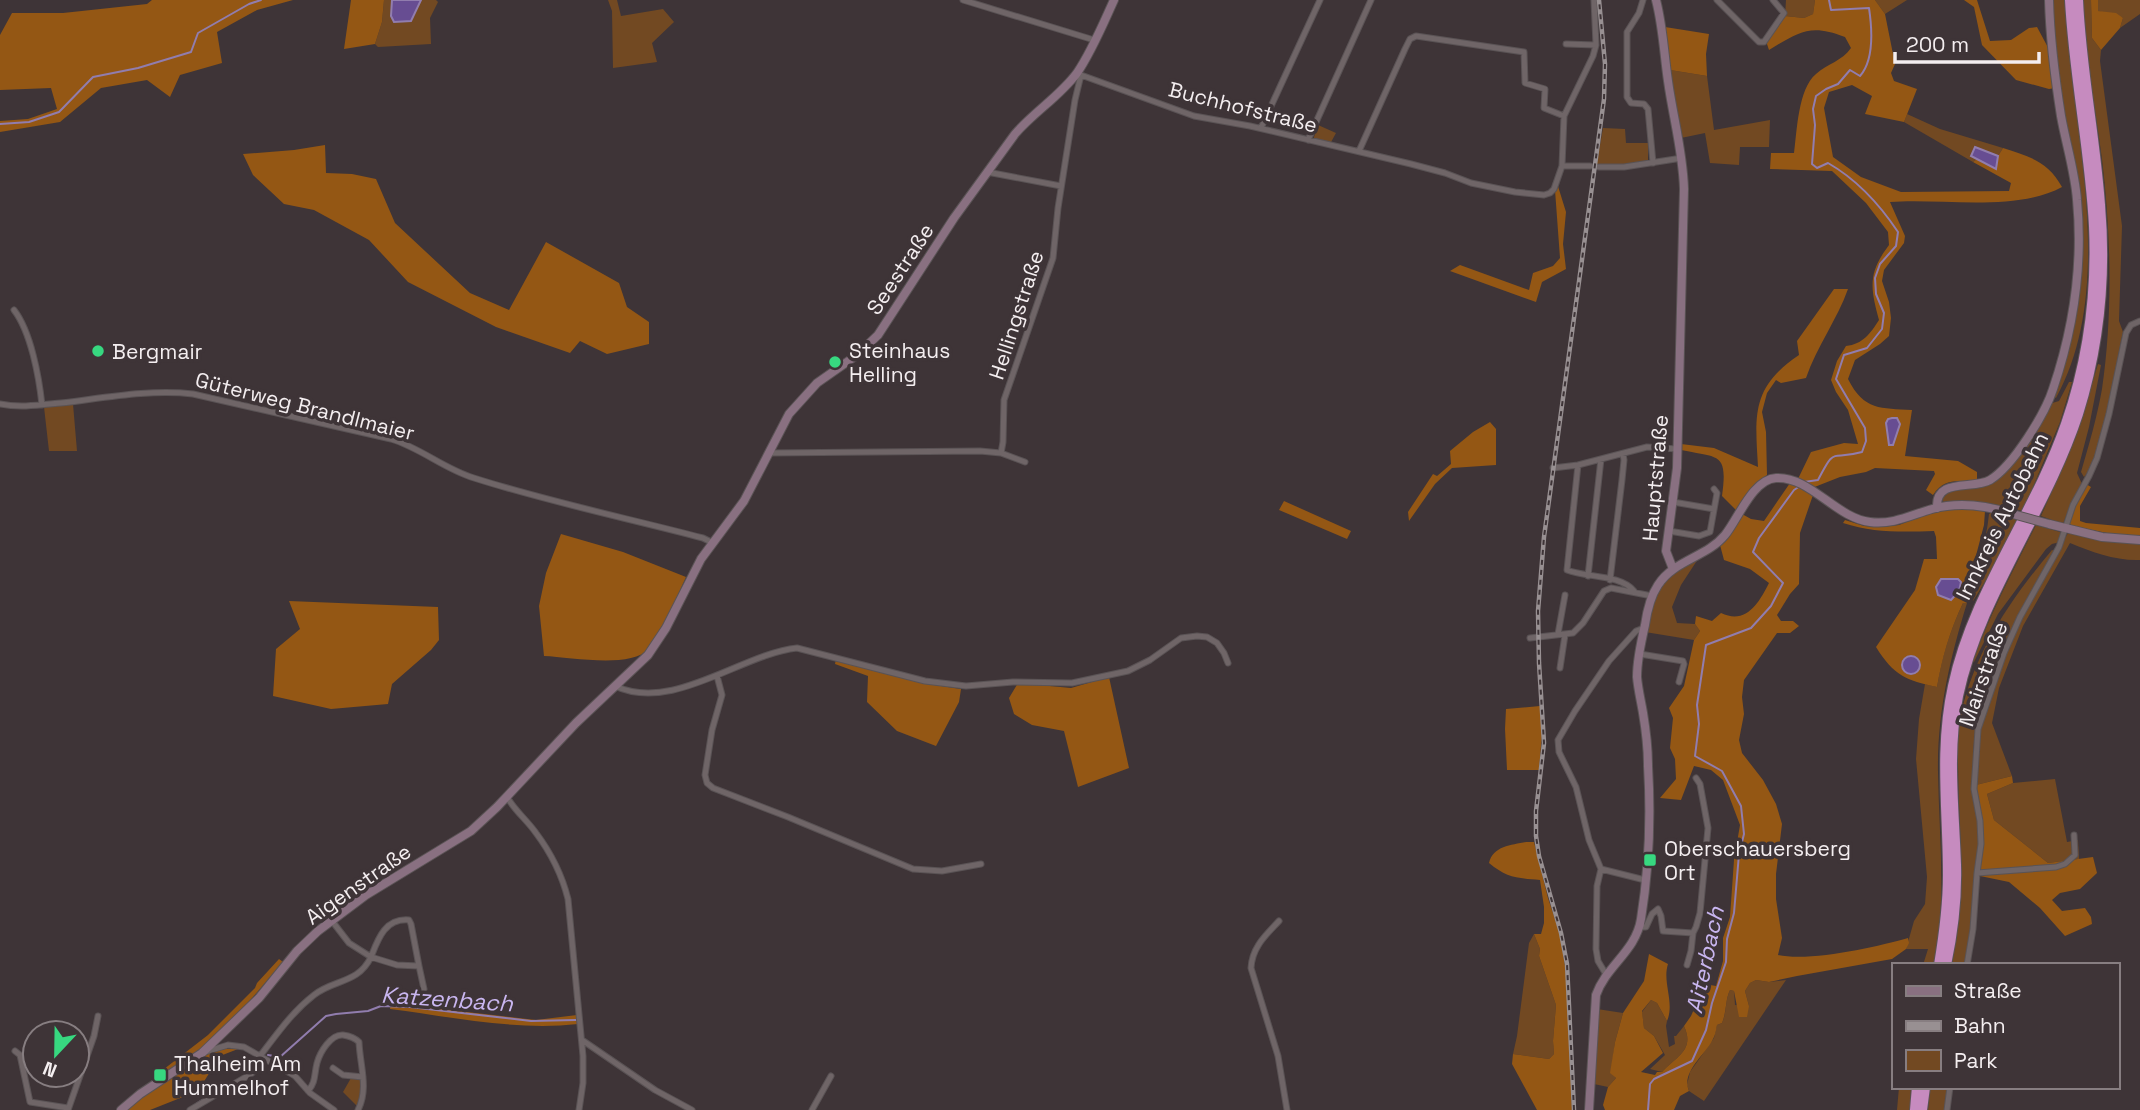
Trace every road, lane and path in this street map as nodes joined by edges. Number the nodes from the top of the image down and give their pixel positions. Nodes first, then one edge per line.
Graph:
1 (963, 0) edge
2 (1114, 0) edge
3 (1320, 0) edge
4 (1371, 0) edge
5 (1594, 0) edge
6 (1643, 0) edge
7 (1656, 0) edge
8 (1717, 0) edge
9 (1773, 0) edge
10 (2049, 0) edge
11 (2070, 0) edge
12 (2078, 0) edge
13 (1094, 40) junction
14 (1566, 44) dead end
15 (1596, 45) junction
16 (1079, 73) junction
17 (1564, 116) junction
18 (1261, 128) junction
19 (1308, 140) junction
20 (1359, 151) junction
21 (1682, 158) junction
22 (1653, 163) junction
23 (1562, 166) junction
24 (1590, 166) dead end
25 (1599, 167) dead end
26 (987, 172) junction
27 (1061, 186) junction
28 (14, 310) dead end
29 (2140, 321) edge
30 (0, 404) edge
31 (42, 405) junction
32 (1678, 449) junction
33 (768, 453) junction
34 (1001, 453) junction
35 (1623, 454) junction
36 (1601, 459) junction
37 (1026, 462) dead end
38 (1578, 465) junction
39 (1553, 468) dead end
40 (1714, 489) dead end
41 (1673, 502) junction
42 (1937, 508) junction
43 (1714, 509) junction
44 (2066, 529) junction
45 (1669, 531) junction
46 (2140, 540) edge
47 (713, 543) junction
48 (1673, 569) junction
49 (1588, 576) junction
50 (1610, 580) junction
51 (1634, 591) junction
52 (1565, 595) dead end
53 (1652, 596) junction
54 (1644, 628) junction
55 (1561, 635) junction
56 (1530, 638) dead end
57 (1640, 654) junction
58 (1228, 663) dead end
59 (1560, 668) dead end
60 (717, 676) junction
61 (1679, 682) dead end
62 (615, 686) junction
63 (1696, 778) dead end
64 (507, 797) junction
65 (2074, 835) dead end
66 (981, 864) dead end
67 (1601, 869) junction
68 (1977, 873) junction
69 (1645, 880) junction
70 (332, 921) junction
71 (1279, 921) dead end
72 (1640, 927) junction
73 (1692, 933) junction
74 (371, 957) junction
75 (1939, 963) edge
76 (1946, 963) edge
77 (1967, 963) edge
78 (1687, 965) dead end
79 (419, 966) junction
80 (1607, 976) junction
81 (424, 989) dead end
82 (98, 1016) dead end
83 (582, 1040) junction
84 (15, 1051) dead end
85 (201, 1053) junction
86 (262, 1058) junction
87 (333, 1068) dead end
88 (831, 1076) dead end
89 (363, 1077) junction
90 (1917, 1089) edge
91 (1925, 1089) edge
92 (1950, 1089) edge
93 (308, 1091) junction
94 (68, 1109) edge
95 (121, 1110) edge
96 (190, 1110) edge
97 (334, 1110) edge
98 (358, 1110) edge
99 (579, 1110) edge
100 (692, 1110) edge
101 (812, 1110) edge
102 (1287, 1110) edge
103 (1590, 1110) edge
104 (1915, 1110) edge
105 (1922, 1110) edge
106 (1947, 1110) edge

1 - 13 street
2 - 13 street, Seestraße
3 - 18 street
4 - 19 street
5 - 15 street, Buchhofstraße
6 - 22 street
7 - 21 street, Hauptstraße
8 - 9 street
10 - 42 street
11 - 75 highway, Innkreis Autobahn
12 - 76 highway, Innkreis Autobahn
13 - 16 street, Seestraße
14 - 15 street
15 - 17 street, Buchhofstraße
16 - 18 street, Buchhofstraße
16 - 26 street, Seestraße
16 - 27 street, Hellingstraße
17 - 20 street
17 - 23 street, Buchhofstraße
18 - 19 street, Buchhofstraße
19 - 20 street, Buchhofstraße
20 - 23 street, Buchhofstraße
21 - 22 street
21 - 32 street, Hauptstraße
22 - 25 street
23 - 24 street
26 - 27 street
26 - 33 street, Seestraße
27 - 34 street, Hellingstraße
28 - 31 street
29 - 44 street, Mairstraße
30 - 31 street, Güterweg Brandlmaier
31 - 47 street, Güterweg Brandlmaier
32 - 35 street
32 - 41 street, Hauptstraße
33 - 34 street
33 - 47 street, Seestraße
34 - 37 street
35 - 36 street
35 - 50 street
36 - 38 street
36 - 49 street
38 - 39 street
38 - 49 street
40 - 43 street
41 - 43 street
41 - 45 street, Hauptstraße
42 - 44 street, bridge
42 - 48 street
43 - 45 street
44 - 46 street
44 - 68 street, Mairstraße
45 - 48 street, Hauptstraße
47 - 62 street, Seestraße
48 - 53 street, Hauptstraße
49 - 50 street
50 - 51 street
51 - 53 street
51 - 55 street
52 - 55 street
53 - 54 street, Hauptstraße
54 - 57 street, Hauptstraße
54 - 67 street
55 - 56 street
55 - 59 street
57 - 61 street
57 - 69 street, Hauptstraße
58 - 60 street
60 - 62 street
60 - 66 street
62 - 64 street, Aigenstraße
63 - 73 street
64 - 70 street, Aigenstraße
64 - 83 street
65 - 68 street
67 - 69 street
67 - 80 street
68 - 77 street, Mairstraße
69 - 72 street, Hauptstraße
70 - 74 street
70 - 85 street, Aigenstraße
71 - 102 street
72 - 73 street
72 - 80 street, Hauptstraße
73 - 78 street
74 - 79 street
74 - 79 street
74 - 86 street
79 - 81 street
80 - 103 street, Hauptstraße
82 - 94 street
83 - 99 street
83 - 100 street
84 - 94 street
85 - 86 street
85 - 95 street, Aigenstraße
86 - 93 street
86 - 96 street
87 - 89 street
88 - 101 street
89 - 93 street
89 - 98 street
90 - 104 highway
91 - 105 highway
92 - 106 street
93 - 97 street

